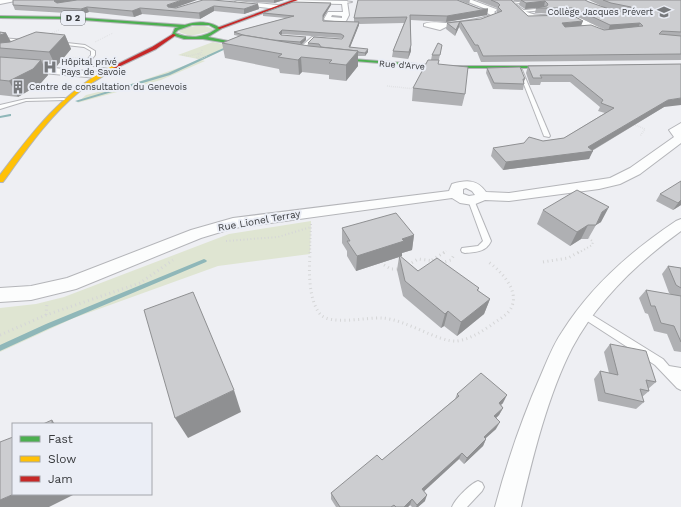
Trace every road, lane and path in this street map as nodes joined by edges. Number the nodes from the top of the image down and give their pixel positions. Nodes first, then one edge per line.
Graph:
1 (17, 0) edge
2 (295, 0) edge
3 (448, 0) edge
4 (466, 0) edge
5 (548, 0) edge
6 (509, 1) edge
7 (0, 2) edge
8 (229, 3) edge
9 (277, 7) junction
10 (544, 9) edge
11 (518, 10) junction
12 (489, 11) junction
13 (346, 14) dead end
14 (250, 16) junction
15 (0, 17) edge
16 (146, 24) junction
17 (206, 24) junction
18 (444, 25) edge
19 (185, 26) junction
20 (218, 30) junction
21 (173, 33) junction
22 (607, 33) edge
23 (201, 37) junction
24 (190, 38) junction
25 (305, 38) edge
26 (313, 38) junction
27 (0, 39) edge
28 (327, 39) edge
29 (51, 43) edge
30 (245, 44) junction
31 (17, 47) edge
32 (154, 48) junction
33 (205, 48) dead end
34 (266, 49) edge
35 (294, 50) joint
36 (182, 55) dead end
37 (92, 57) junction
38 (63, 59) dead end
39 (0, 66) edge
40 (567, 67) edge
41 (111, 68) junction
42 (520, 68) junction
43 (65, 72) junction
44 (98, 75) junction
45 (387, 86) dead end
46 (408, 88) junction
47 (419, 89) edge
48 (32, 90) dead end
49 (408, 91) dead end
50 (64, 99) junction
51 (0, 107) edge
52 (635, 125) edge
53 (681, 126) edge
54 (547, 136) dead end
55 (640, 136) dead end
56 (0, 180) edge
57 (477, 198) junction
58 (311, 211) junction
59 (681, 224) edge
60 (311, 227) junction
61 (588, 238) edge
62 (221, 242) dead end
63 (465, 250) dead end
64 (446, 251) dead end
65 (457, 251) dead end
66 (174, 259) dead end
67 (432, 260) junction
68 (487, 261) dead end
69 (543, 262) dead end
70 (384, 265) dead end
71 (405, 267) junction
72 (410, 272) edge
73 (0, 295) edge
74 (584, 314) junction
75 (0, 335) edge
76 (667, 370) junction
77 (681, 373) edge
78 (681, 385) edge
79 (478, 487) dead end
80 (458, 507) edge
81 (508, 507) edge

1 - 7 street
2 - 9 main road
2 - 13 street
3 - 12 street
4 - 12 street
5 - 6 lane
6 - 11 street
8 - 9 street
9 - 14 main road
10 - 11 lane
11 - 22 street
12 - 18 street
14 - 17 main road
14 - 20 main road
15 - 16 main road, D 2
16 - 19 main road, D 2
16 - 21 main road, D 2
17 - 19 main road
17 - 20 main road
19 - 21 main road
20 - 23 main road
20 - 30 main road
21 - 24 main road
21 - 32 main road
23 - 24 main road
23 - 30 main road
24 - 32 main road
25 - 26 lane
26 - 28 lane
26 - 35 lane
27 - 31 lane
29 - 37 lane
30 - 34 main road
32 - 41 main road
33 - 36 path
35 - 42 main road, Rue d'Arve
37 - 38 path
37 - 41 lane
39 - 43 street
40 - 42 main road, Rue d'Arve
41 - 44 main road
42 - 54 lane
43 - 44 street
43 - 48 path
44 - 50 main road
45 - 46 path
46 - 47 path
46 - 49 path
50 - 51 lane
50 - 56 main road
52 - 55 path
53 - 57 street, Rue Lionel Terray
57 - 58 street, Rue Lionel Terray
57 - 63 lane
58 - 60 path
58 - 73 street, Rue Lionel Terray
59 - 74 street
60 - 62 path
60 - 68 path
61 - 69 path
64 - 67 path
65 - 67 path
66 - 75 path
67 - 71 path
70 - 71 path
71 - 72 path
74 - 76 lane
74 - 81 street
76 - 77 lane
76 - 78 lane
79 - 80 lane

